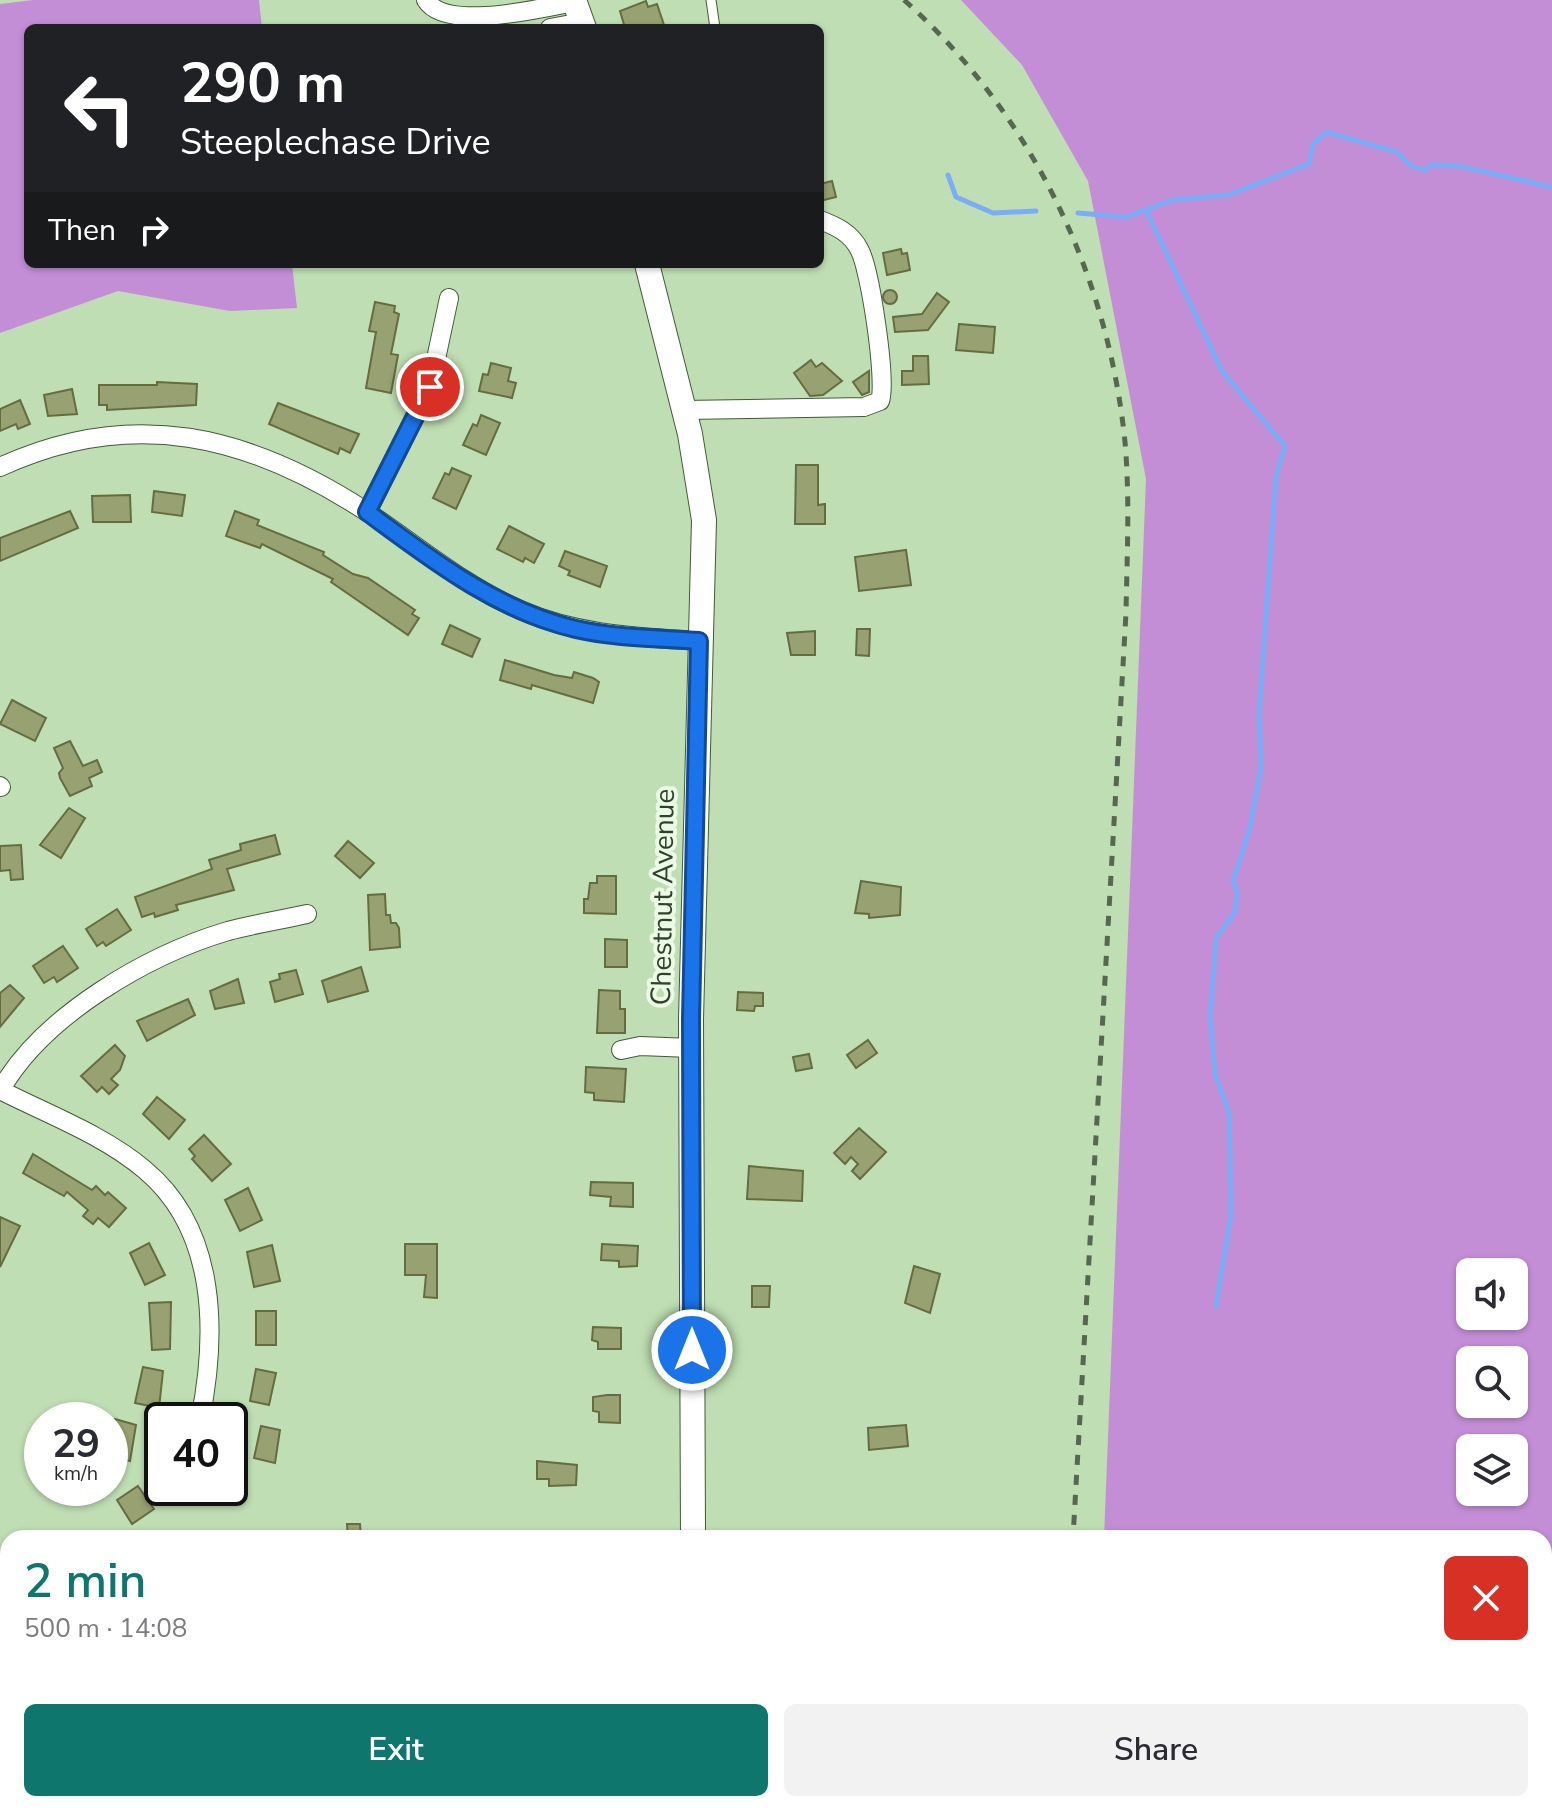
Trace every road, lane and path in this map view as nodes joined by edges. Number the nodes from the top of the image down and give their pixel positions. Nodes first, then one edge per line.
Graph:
1 (426, 0) edge
2 (711, 0) edge
3 (529, 4) edge
4 (579, 14) edge
5 (558, 24) edge
6 (714, 24) edge
7 (824, 222) edge
8 (648, 268) edge
9 (449, 298) dead end
10 (684, 410) junction
11 (0, 467) edge
12 (367, 512) junction
13 (699, 641) junction
14 (307, 914) dead end
15 (691, 1048) junction
16 (621, 1050) dead end
17 (0, 1090) edge
18 (203, 1402) edge
19 (693, 1530) edge

1 - 3 street
2 - 6 lane
3 - 4 street
4 - 5 street
7 - 10 street
8 - 10 street, Chestnut Avenue
9 - 12 street
10 - 13 street, Chestnut Avenue
11 - 12 street
12 - 13 street
13 - 15 street, Chestnut Avenue
14 - 17 street
15 - 16 street
15 - 19 street, Chestnut Avenue
17 - 18 street

